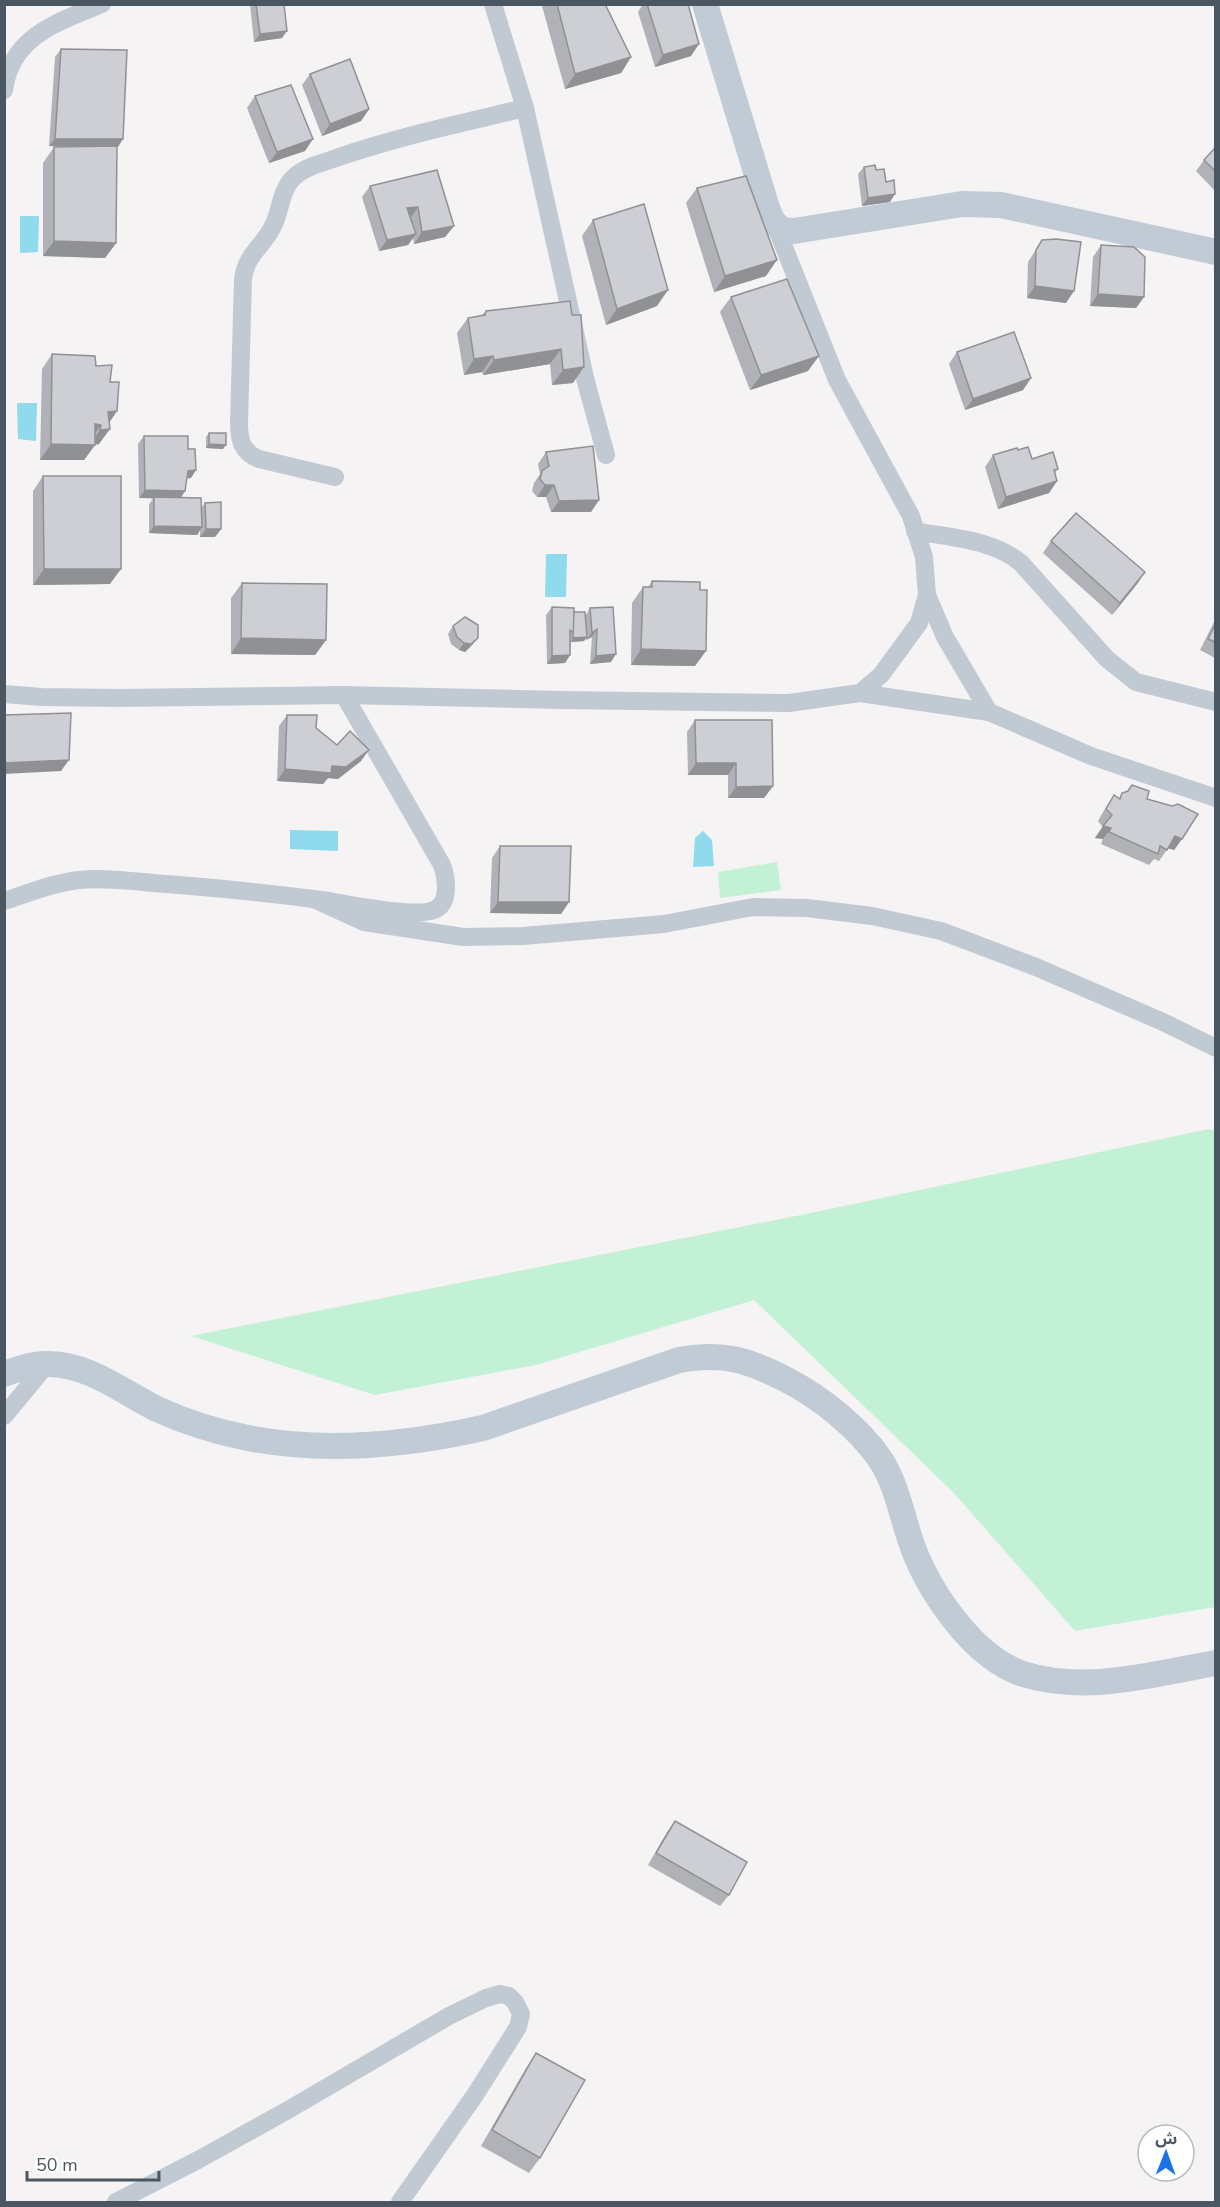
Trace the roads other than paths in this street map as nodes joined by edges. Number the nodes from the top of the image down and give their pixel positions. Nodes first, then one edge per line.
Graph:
1 (102, 4) edge
2 (494, 4) edge
3 (705, 4) edge
4 (4, 90) edge
5 (525, 108) junction
6 (776, 227) junction
7 (1215, 252) edge
8 (606, 455) dead end
9 (335, 477) dead end
10 (915, 531) junction
11 (927, 596) junction
12 (860, 693) junction
13 (4, 694) edge
14 (344, 694) junction
15 (1215, 702) edge
16 (989, 712) junction
17 (1215, 798) edge
18 (314, 899) junction
19 (4, 901) edge
20 (1215, 1048) edge
21 (48, 1364) junction
22 (4, 1374) edge
23 (4, 1416) edge
24 (1215, 1663) edge
25 (116, 2202) edge
26 (400, 2202) edge

1 - 4 street
2 - 5 street
3 - 6 street
5 - 8 street
5 - 9 street
6 - 7 street
6 - 10 street
10 - 11 street
10 - 15 street
11 - 12 street
11 - 16 street
12 - 14 street
12 - 16 street
13 - 14 street
14 - 18 street
16 - 17 street
18 - 19 street
18 - 20 street
21 - 22 street
21 - 23 street
21 - 24 street
25 - 26 street

